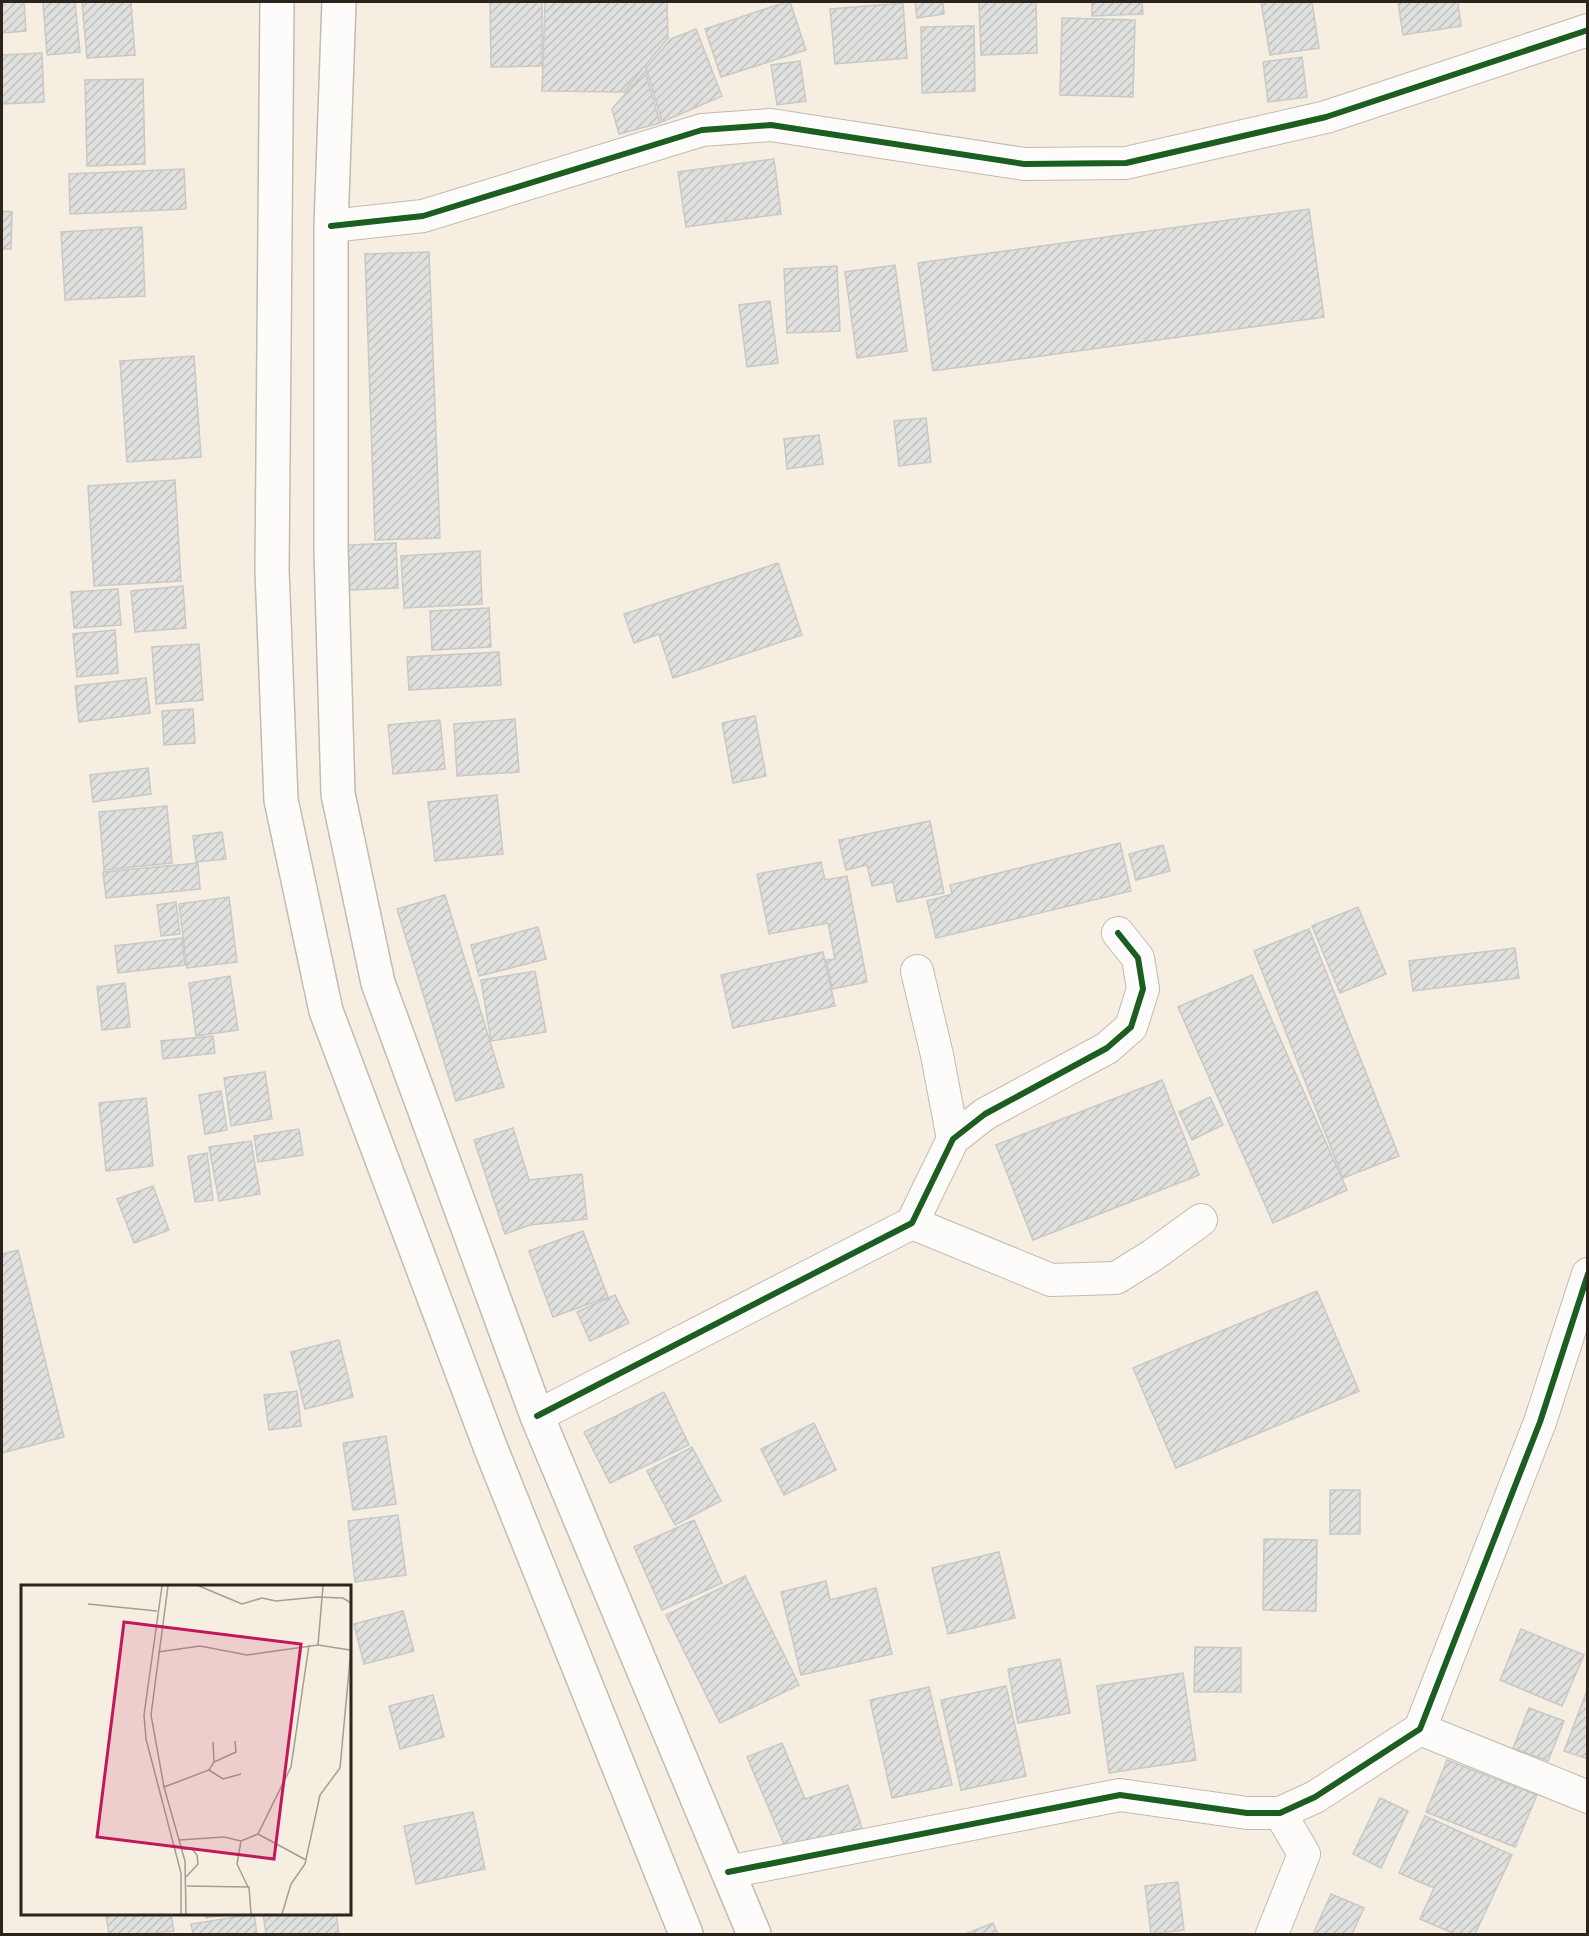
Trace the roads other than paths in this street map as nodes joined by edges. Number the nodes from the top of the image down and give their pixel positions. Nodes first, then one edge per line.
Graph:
1 (277, 2) edge
2 (339, 2) edge
3 (1587, 30) edge
4 (331, 226) junction
5 (1118, 933) dead end
6 (917, 971) dead end
7 (953, 1139) junction
8 (1201, 1220) dead end
9 (912, 1223) junction
10 (1587, 1274) edge
11 (537, 1416) junction
12 (1420, 1729) junction
13 (1587, 1797) edge
14 (1280, 1812) junction
15 (728, 1872) junction
16 (686, 1935) edge
17 (754, 1935) edge
18 (1272, 1935) edge

1 - 16 main road
2 - 4 main road
3 - 4 street
4 - 11 main road
5 - 7 street
6 - 7 street
7 - 9 street
8 - 9 street
9 - 11 street
10 - 12 street
11 - 15 main road
12 - 13 street
12 - 14 street
14 - 15 street
14 - 18 street
15 - 17 main road

